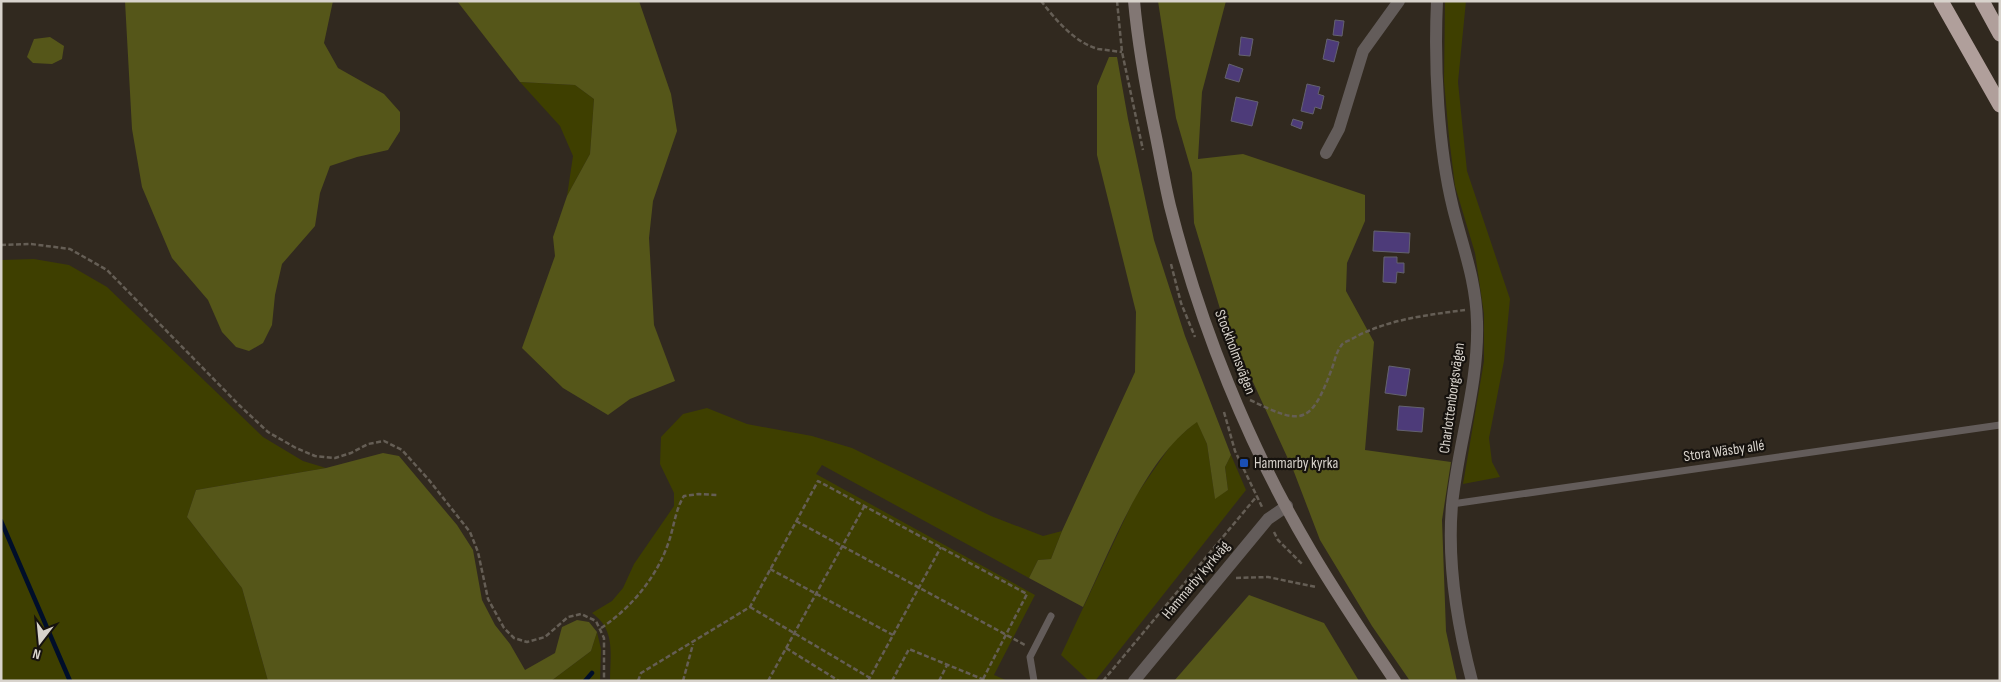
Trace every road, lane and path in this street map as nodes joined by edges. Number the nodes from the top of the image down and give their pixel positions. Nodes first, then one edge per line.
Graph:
1 (1041, 1) edge
2 (1134, 1) edge
3 (1399, 1) edge
4 (1437, 1) edge
5 (1941, 1) edge
6 (1982, 1) edge
7 (2000, 34) edge
8 (1141, 52) junction
9 (2000, 105) edge
10 (1326, 153) dead end
11 (1, 245) edge
12 (1476, 308) junction
13 (1250, 400) dead end
14 (2000, 425) edge
15 (717, 495) dead end
16 (1257, 496) dead end
17 (1452, 504) junction
18 (865, 505) junction
19 (1287, 506) junction
20 (796, 522) junction
21 (841, 547) junction
22 (941, 547) junction
23 (770, 569) junction
24 (1218, 578) junction
25 (1316, 587) dead end
26 (918, 588) junction
27 (816, 593) junction
28 (750, 607) junction
29 (1051, 616) dead end
30 (601, 628) junction
31 (794, 633) junction
32 (893, 635) junction
33 (1006, 635) junction
34 (694, 643) junction
35 (786, 648) junction
36 (1034, 650) junction
37 (947, 665) junction
38 (869, 679) edge
39 (983, 680) edge
40 (604, 681) edge
41 (638, 681) edge
42 (683, 681) edge
43 (768, 681) edge
44 (840, 681) edge
45 (892, 681) edge
46 (939, 681) edge
47 (987, 681) edge
48 (1034, 681) edge
49 (1102, 681) edge
50 (1134, 681) edge
51 (1394, 681) edge
52 (1472, 681) edge

1 - 8 path
2 - 8 street, Stockholmsvägen
3 - 10 street
4 - 12 street, Charlottenborgsvägen
5 - 9 highway
6 - 7 highway
8 - 19 street, Stockholmsvägen
11 - 30 path
12 - 13 path
12 - 17 street, Charlottenborgsvägen
14 - 17 lane, Stora Wäsby allé
15 - 30 path
16 - 49 path
17 - 52 street, Charlottenborgsvägen
18 - 20 path
18 - 21 path
18 - 22 path
19 - 24 street, Hammarby kyrkväg
19 - 51 street, Stockholmsvägen
20 - 21 path
20 - 23 path
21 - 26 path
21 - 27 path
22 - 26 path
22 - 33 path
23 - 27 path
23 - 28 path
24 - 25 path
24 - 50 street, Hammarby kyrkväg
26 - 32 path
26 - 33 path
27 - 31 path
27 - 32 path
28 - 31 path
28 - 34 path
29 - 36 lane
30 - 40 path
31 - 35 path
31 - 38 path
32 - 38 path
33 - 36 path
33 - 39 path
34 - 41 path
34 - 42 path
35 - 43 path
35 - 44 path
36 - 48 lane
37 - 39 path
37 - 45 path
37 - 46 path
39 - 47 path

